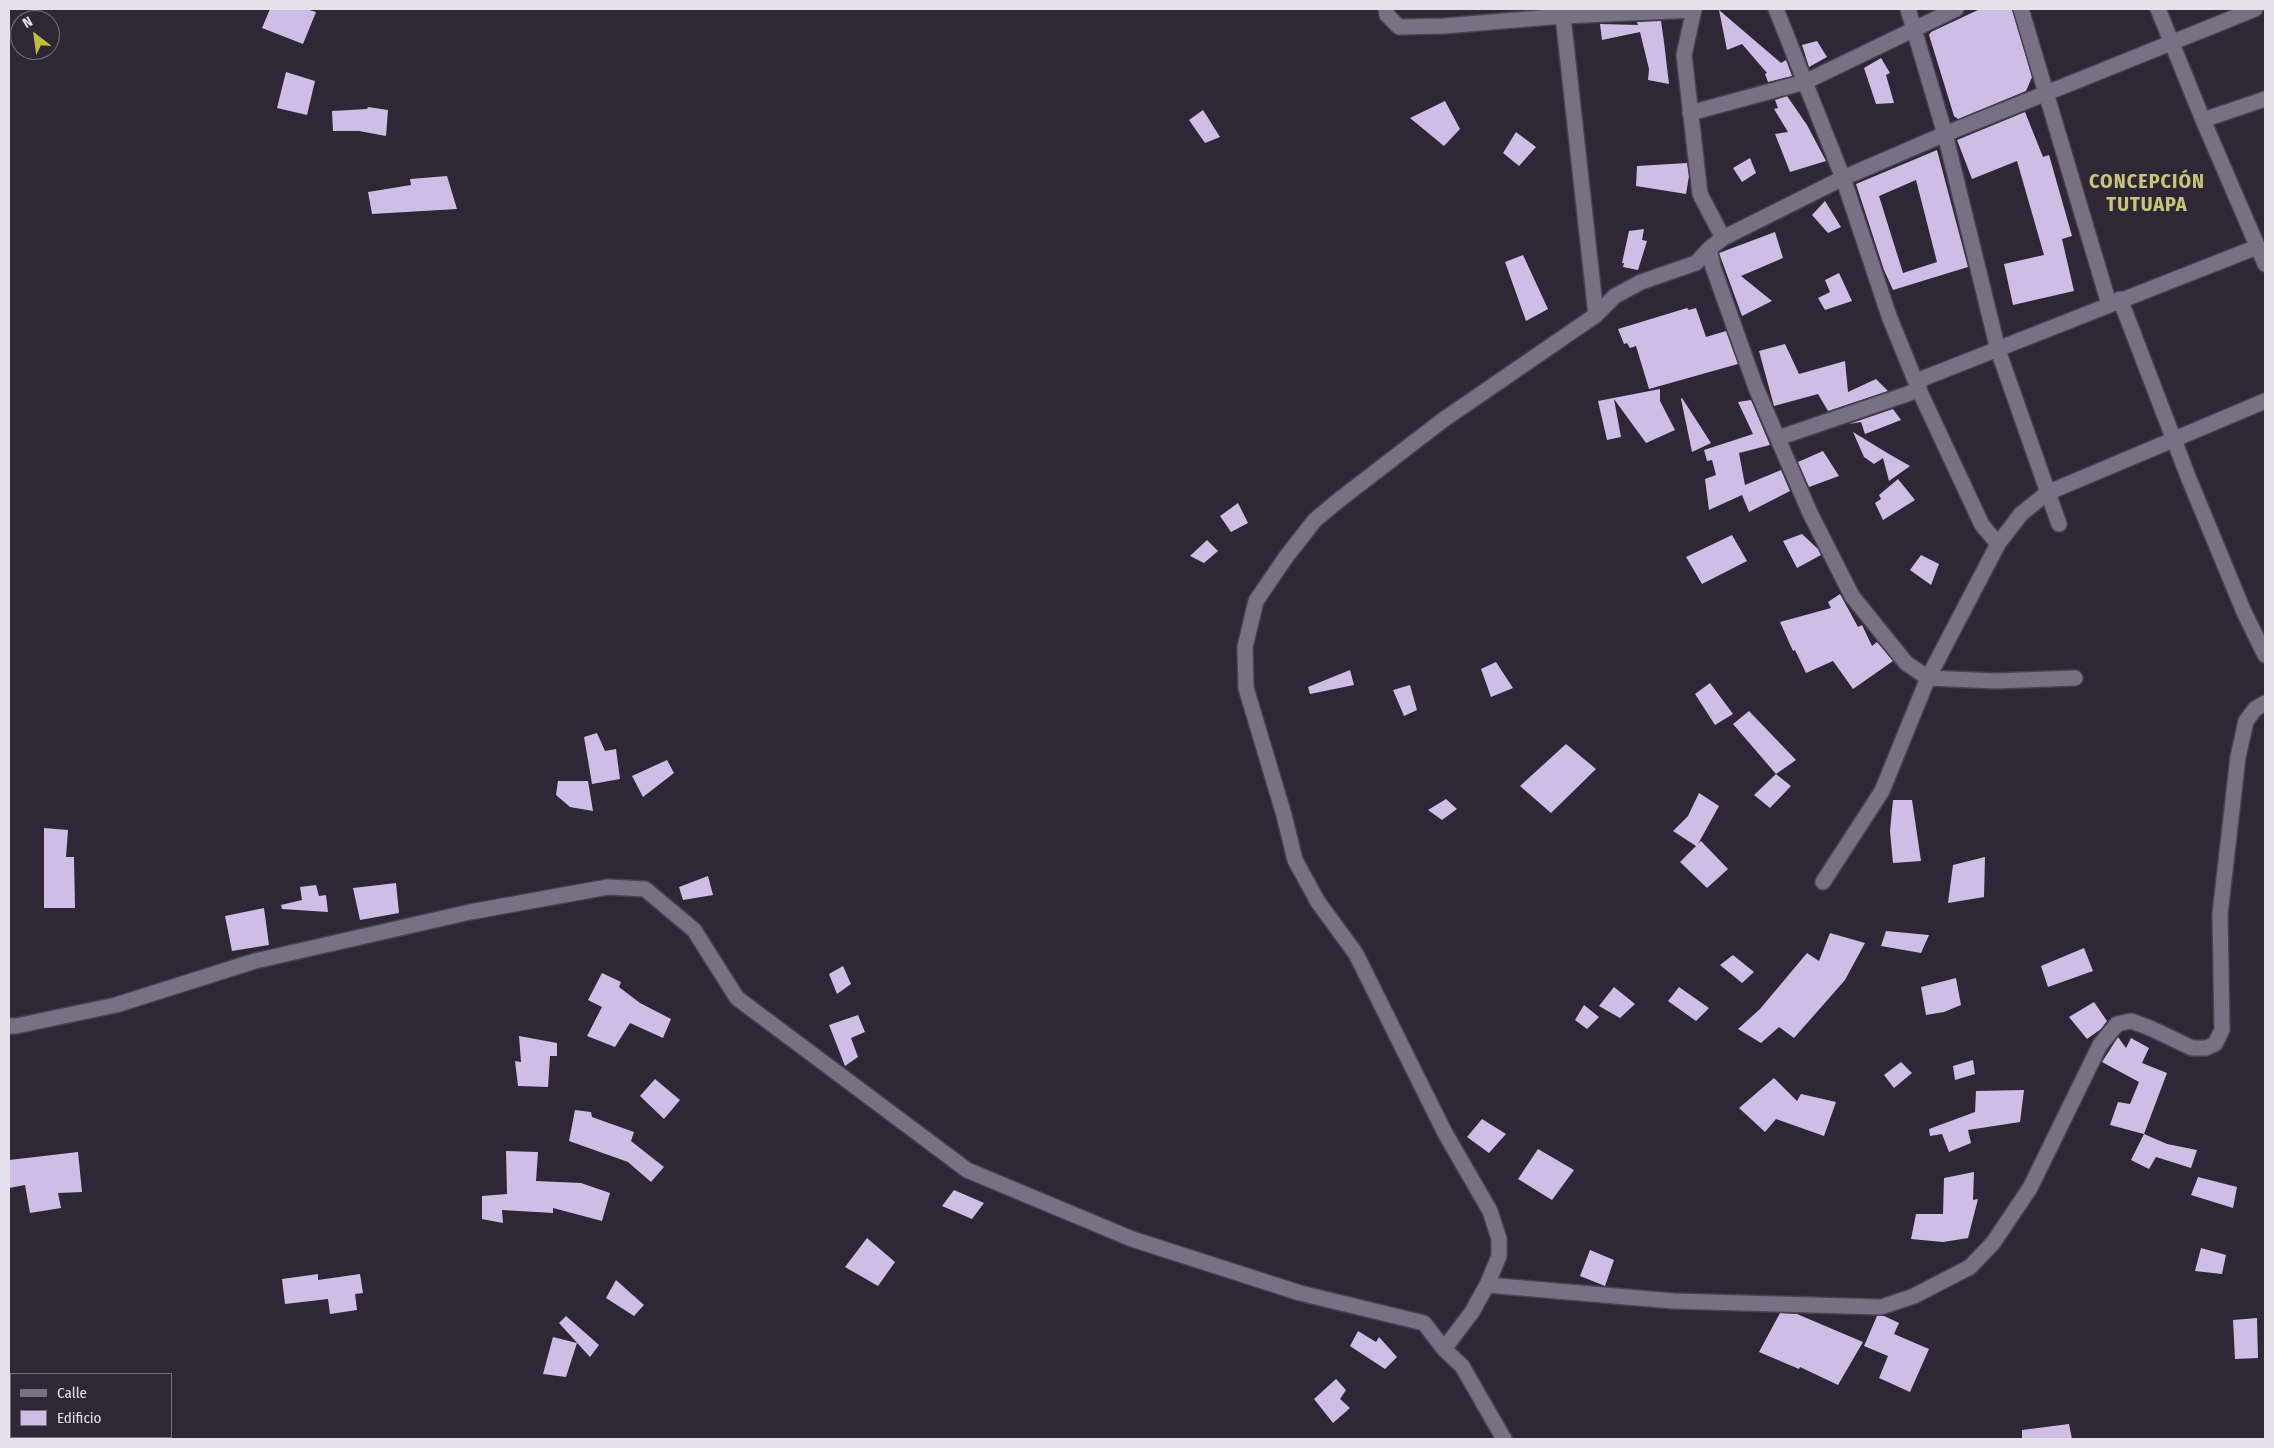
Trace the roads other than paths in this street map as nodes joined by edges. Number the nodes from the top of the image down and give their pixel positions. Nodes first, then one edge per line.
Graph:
1 (1386, 9) edge
2 (1694, 9) edge
3 (1776, 9) edge
4 (1908, 9) edge
5 (1956, 9) edge
6 (2021, 9) edge
7 (2158, 9) edge
8 (2255, 9) edge
9 (1563, 16) junction
10 (1914, 28) junction
11 (2171, 42) junction
12 (1805, 82) junction
13 (2046, 91) junction
14 (2265, 99) edge
15 (1690, 113) junction
16 (2202, 120) junction
17 (1946, 134) junction
18 (1843, 178) junction
19 (1723, 238) junction
20 (2257, 247) junction
21 (1709, 249) junction
22 (2265, 264) edge
23 (2114, 301) junction
24 (1596, 315) junction
25 (1998, 350) junction
26 (1919, 390) junction
27 (2265, 401) edge
28 (1778, 438) junction
29 (2175, 439) junction
30 (2047, 493) junction
31 (2059, 524) dead end
32 (1998, 544) junction
33 (2265, 655) edge
34 (1928, 678) junction
35 (2075, 678) dead end
36 (2265, 703) edge
37 (1823, 882) dead end
38 (9, 1026) edge
39 (1487, 1285) junction
40 (1444, 1349) junction
41 (1504, 1439) edge

1 - 9 street
2 - 9 street
2 - 15 street
3 - 12 street
4 - 10 street
5 - 10 street
6 - 13 street
7 - 11 street
8 - 11 street
9 - 24 street
10 - 12 street
10 - 17 street
11 - 13 street
11 - 16 street
12 - 15 street
12 - 18 street
13 - 17 street
13 - 23 street
14 - 16 street
15 - 19 street
16 - 20 street
17 - 18 street
17 - 25 street
18 - 19 street
18 - 26 street
19 - 21 street
20 - 22 street
20 - 23 street
21 - 24 street
21 - 28 street
23 - 25 street
23 - 29 street
24 - 39 street
25 - 26 street
25 - 30 street
26 - 28 street
26 - 32 street
27 - 29 street
28 - 34 street
29 - 30 street
29 - 33 street
30 - 31 street
30 - 32 street
32 - 34 street
34 - 35 street
34 - 37 street
36 - 39 street
38 - 40 street
39 - 40 street
40 - 41 street

